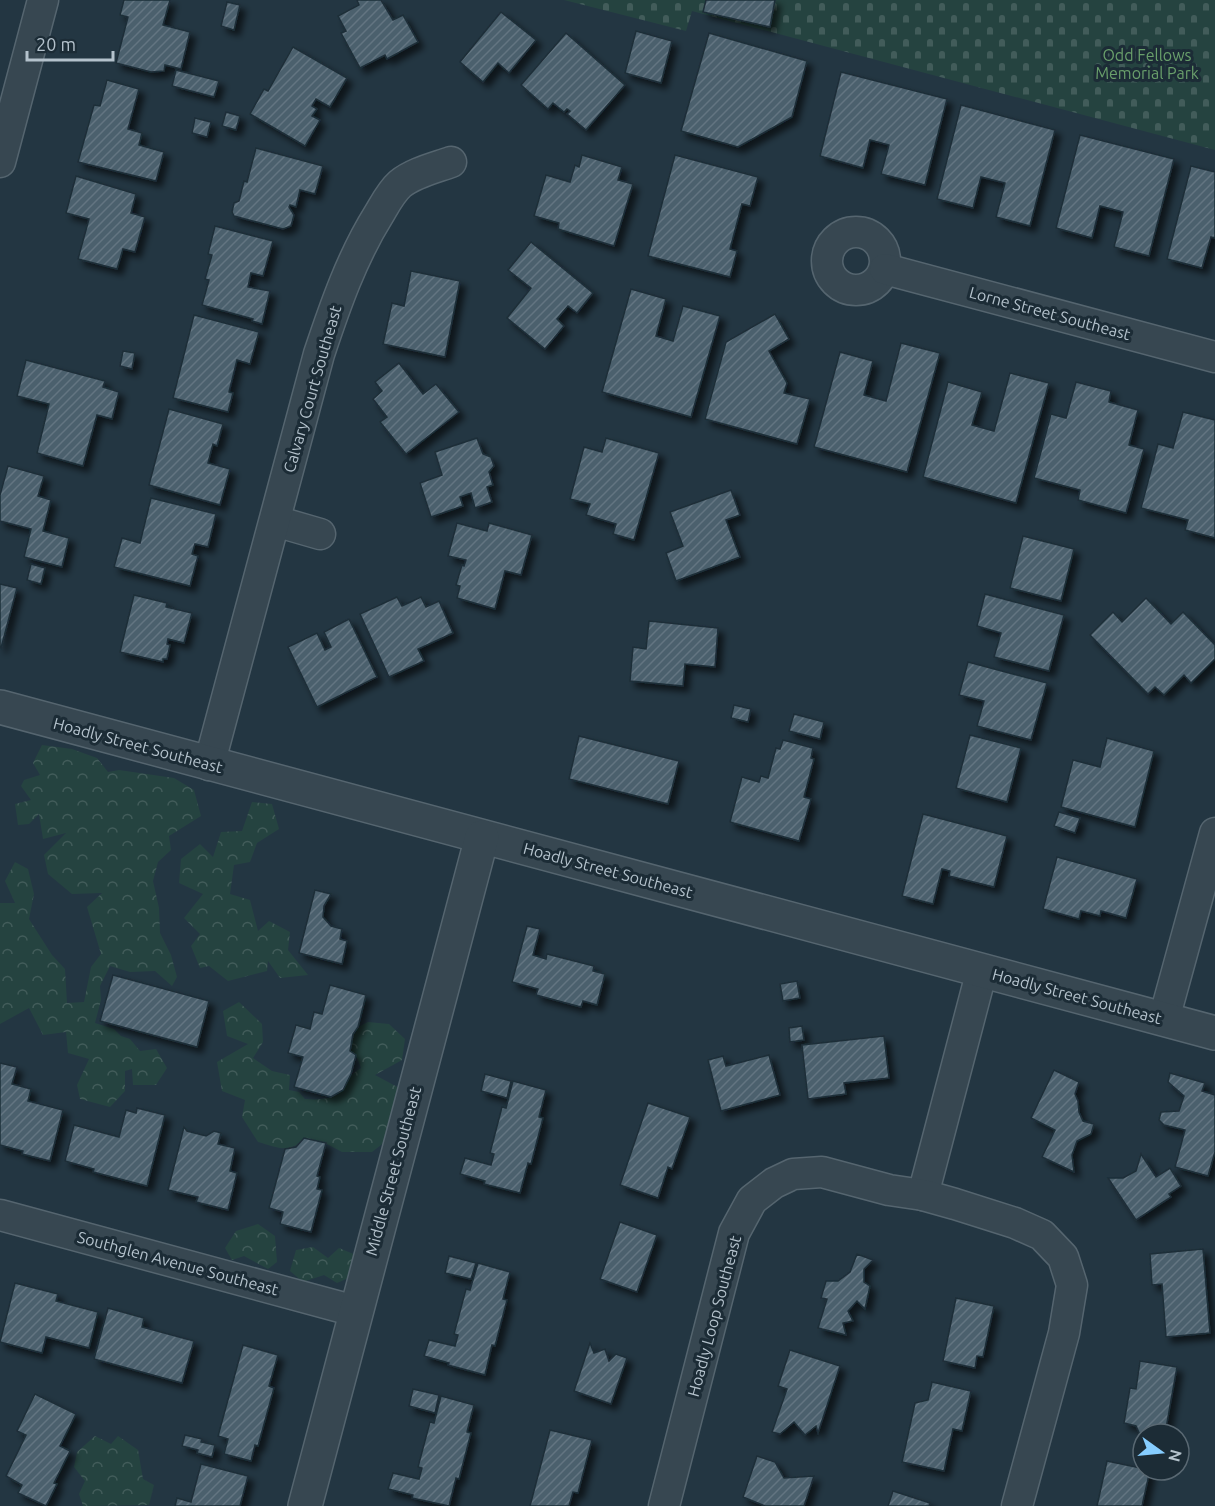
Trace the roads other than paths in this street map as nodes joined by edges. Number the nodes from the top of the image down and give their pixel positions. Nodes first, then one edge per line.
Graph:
1 (43, 0) edge
2 (0, 162) edge
3 (451, 162) dead end
4 (885, 269) dead end
5 (1215, 357) edge
6 (275, 521) junction
7 (320, 534) dead end
8 (0, 707) edge
9 (209, 765) junction
10 (1215, 833) edge
11 (482, 837) junction
12 (982, 970) junction
13 (1164, 1019) junction
14 (1215, 1033) edge
15 (923, 1195) junction
16 (0, 1215) edge
17 (355, 1311) junction
18 (305, 1506) edge
19 (664, 1506) edge
20 (1017, 1506) edge

1 - 2 street
3 - 6 street, Calvary Court Southeast
4 - 5 street, Lorne Street Southeast
6 - 7 street
6 - 9 street, Calvary Court Southeast
8 - 9 street, Hoadly Street Southeast
9 - 11 street, Hoadly Street Southeast
10 - 13 street
11 - 12 street, Hoadly Street Southeast
11 - 17 street, Middle Street Southeast
12 - 13 street, Hoadly Street Southeast
12 - 15 street
13 - 14 street, Hoadly Street Southeast
15 - 19 street, Hoadly Loop Southeast
15 - 20 street, Hoadly Loop Southeast
16 - 17 street, Southglen Avenue Southeast
17 - 18 street, Middle Street Southeast

